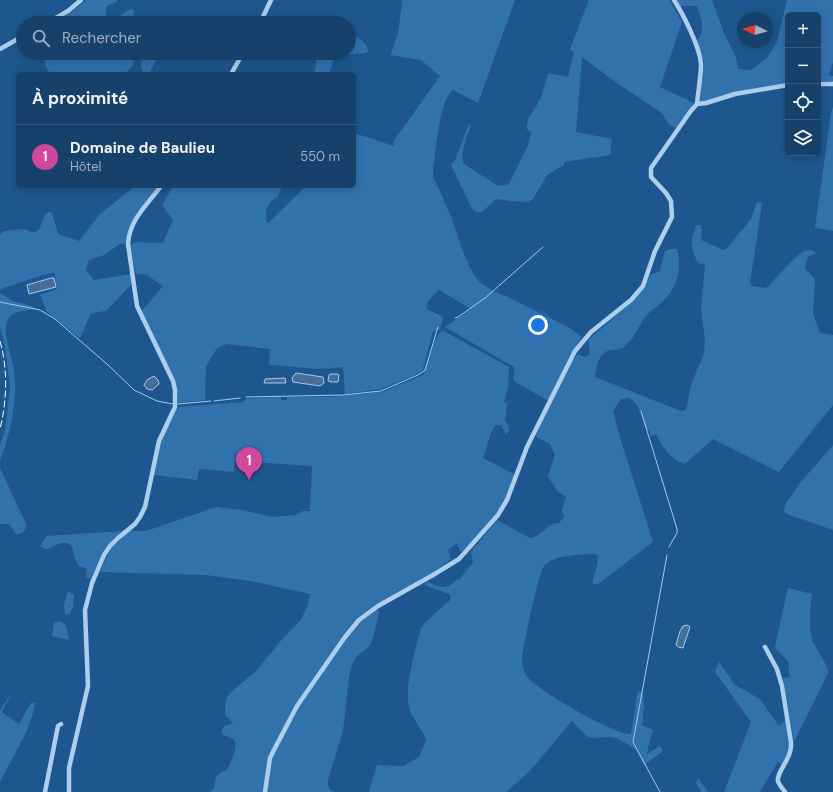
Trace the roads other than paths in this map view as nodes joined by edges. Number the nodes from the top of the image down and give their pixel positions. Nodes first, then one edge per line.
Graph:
1 (81, 0) edge
2 (271, 0) edge
3 (674, 0) edge
4 (59, 16) edge
5 (263, 16) edge
6 (16, 40) edge
7 (0, 49) edge
8 (239, 60) edge
9 (232, 72) edge
10 (821, 84) edge
11 (833, 84) edge
12 (785, 86) edge
13 (697, 104) junction
14 (159, 188) edge
15 (765, 647) dead end
16 (60, 724) dead end
17 (45, 792) edge
18 (69, 792) edge
19 (265, 792) edge
20 (786, 792) edge

1 - 4 street
2 - 5 street
3 - 13 street
6 - 7 street
8 - 9 street
10 - 11 street
12 - 13 street
13 - 19 street
14 - 18 street
15 - 20 street
16 - 17 street

